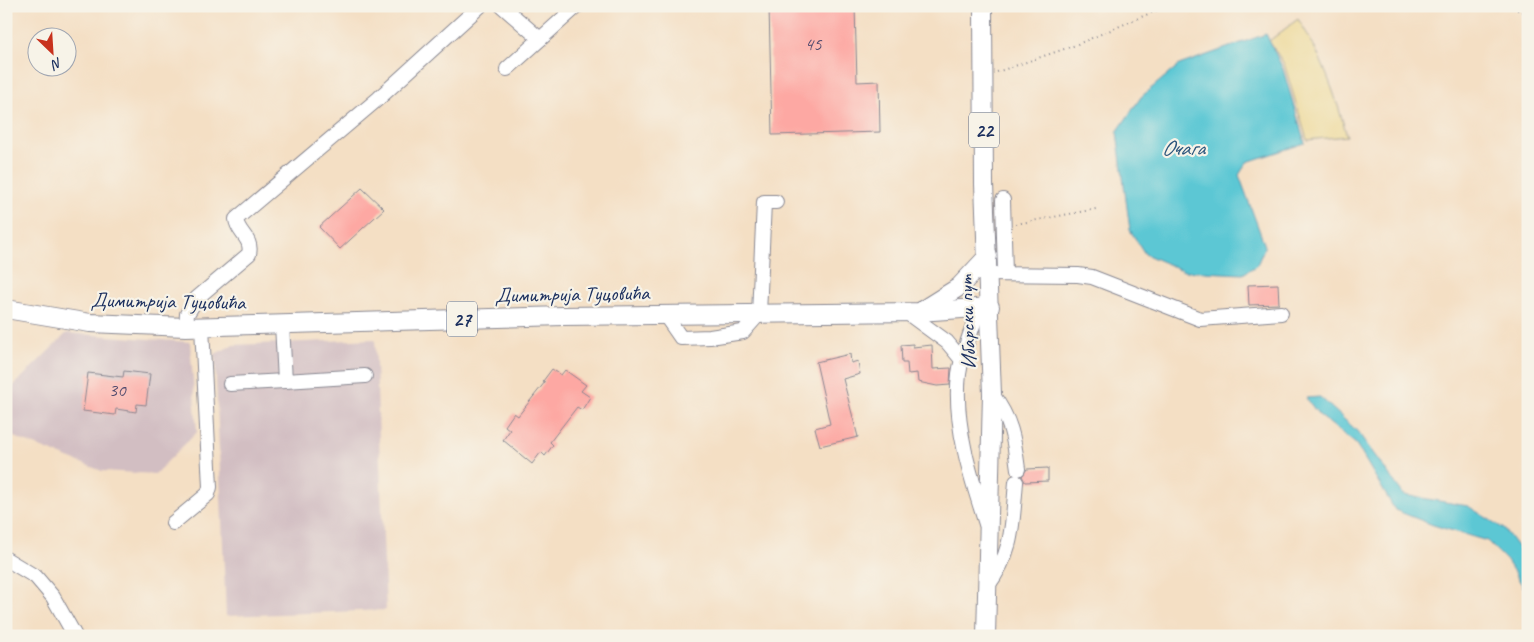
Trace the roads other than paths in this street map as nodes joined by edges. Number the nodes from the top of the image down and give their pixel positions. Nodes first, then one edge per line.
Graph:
1 (480, 6) edge
2 (502, 6) edge
3 (577, 6) edge
4 (983, 6) edge
5 (540, 39) junction
6 (507, 69) dead end
7 (1003, 200) dead end
8 (776, 202) dead end
9 (988, 256) junction
10 (997, 274) junction
11 (984, 308) junction
12 (6, 309) edge
13 (912, 312) junction
14 (1281, 313) dead end
15 (758, 314) junction
16 (282, 324) junction
17 (194, 327) junction
18 (962, 360) junction
19 (366, 376) dead end
20 (285, 381) junction
21 (230, 384) dead end
22 (992, 394) junction
23 (172, 523) dead end
24 (988, 530) junction
25 (6, 559) edge
26 (987, 587) junction
27 (75, 636) edge
28 (986, 636) edge

1 - 17 street
2 - 5 street
3 - 5 street
4 - 9 main road, Ибарски пут / 22
5 - 6 street
7 - 10 street
8 - 15 street
9 - 10 main road, Ибарски пут / 22
9 - 13 main road
10 - 11 main road, Ибарски пут / 22
10 - 14 street
11 - 13 main road, Димитрија Туцовића / 27
11 - 18 street
11 - 22 main road, Ибарски пут / 22
12 - 17 main road, Димитрија Туцовића / 27
13 - 15 main road, Димитрија Туцовића / 27
13 - 18 street
15 - 16 main road, Димитрија Туцовића / 27
16 - 17 main road, Димитрија Туцовића / 27
16 - 20 street
17 - 23 street
18 - 24 street
19 - 20 street
20 - 21 street
22 - 24 main road, Ибарски пут / 22
22 - 26 street
24 - 26 main road, Ибарски пут / 22
25 - 27 street
26 - 28 main road, Ибарски пут / 22

